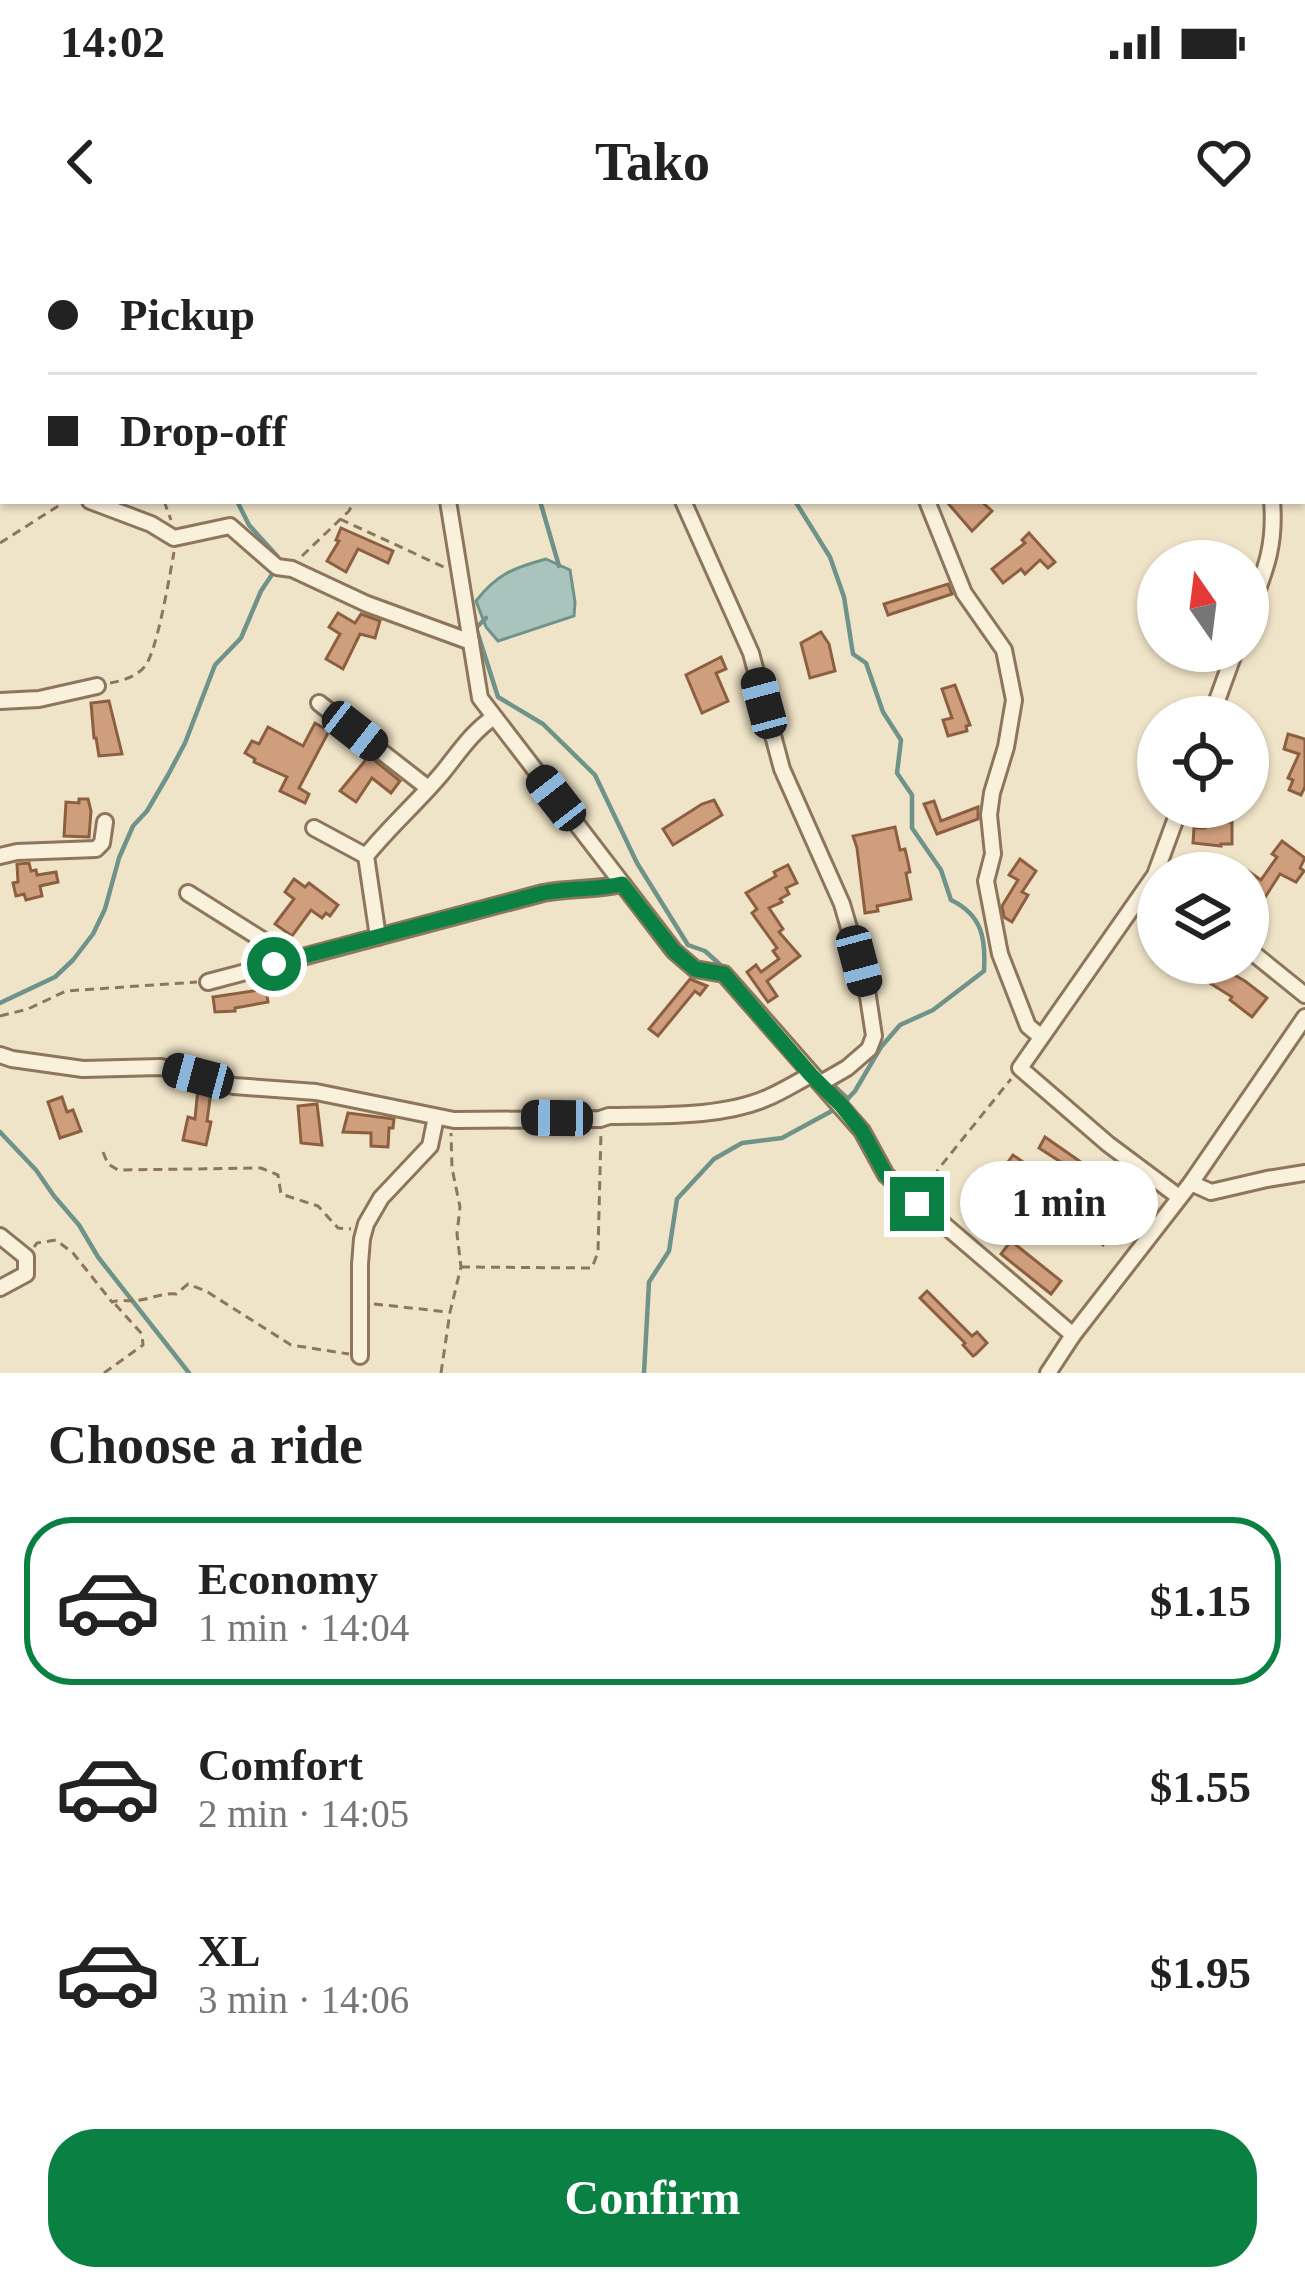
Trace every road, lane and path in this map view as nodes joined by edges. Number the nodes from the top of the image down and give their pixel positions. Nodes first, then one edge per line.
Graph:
1 (61, 504) edge
2 (97, 504) edge
3 (165, 504) edge
4 (352, 504) edge
5 (448, 504) edge
6 (684, 504) edge
7 (928, 504) edge
8 (1272, 504) edge
9 (340, 519) junction
10 (168, 534) junction
11 (0, 543) edge
12 (1269, 558) edge
13 (292, 569) junction
14 (459, 572) junction
15 (471, 642) junction
16 (97, 686) joint
17 (0, 701) edge
18 (319, 703) dead end
19 (494, 717) junction
20 (428, 788) junction
21 (105, 822) dead end
22 (314, 829) dead end
23 (0, 856) edge
24 (366, 856) junction
25 (622, 884) junction
26 (188, 893) dead end
27 (1137, 903) edge
28 (378, 937) junction
29 (274, 964) junction
30 (1269, 966) edge
31 (208, 982) joint
32 (1305, 995) edge
33 (0, 1016) edge
34 (1305, 1017) edge
35 (1040, 1036) junction
36 (0, 1054) edge
37 (1020, 1068) junction
38 (816, 1079) junction
39 (436, 1117) junction
40 (601, 1119) junction
41 (454, 1120) junction
42 (104, 1152) dead end
43 (1305, 1173) edge
44 (1191, 1183) junction
45 (1180, 1197) junction
46 (929, 1214) junction
47 (364, 1231) junction
48 (0, 1236) edge
49 (26, 1257) junction
50 (461, 1267) junction
51 (0, 1288) edge
52 (112, 1302) junction
53 (361, 1303) junction
54 (450, 1312) junction
55 (1073, 1335) junction
56 (360, 1356) joint
57 (104, 1373) edge
58 (441, 1373) edge
59 (1048, 1373) edge

1 - 11 path
2 - 10 street
3 - 10 path
4 - 9 path
5 - 14 street
6 - 38 street
7 - 35 street
8 - 12 street
9 - 13 path
9 - 14 path
10 - 13 street
10 - 16 path
13 - 15 street
14 - 15 street
15 - 19 street
16 - 17 street
18 - 20 street
19 - 20 street
19 - 25 street
20 - 24 street
21 - 23 street
22 - 24 street
24 - 28 street
25 - 28 street
25 - 38 street
26 - 29 street
27 - 35 street
28 - 29 street
29 - 31 street
30 - 32 street
31 - 33 path
34 - 44 street
35 - 37 street
36 - 39 street
37 - 45 street
37 - 46 path
38 - 40 street
38 - 46 street
39 - 41 street
39 - 47 street
40 - 41 street
40 - 50 path
41 - 50 path
42 - 47 path
43 - 44 street
44 - 45 street
45 - 55 street
46 - 55 street
47 - 53 street
48 - 49 street
49 - 51 street
49 - 52 path
50 - 54 path
52 - 56 path
52 - 57 path
53 - 54 path
53 - 56 street
54 - 58 path
55 - 59 street

